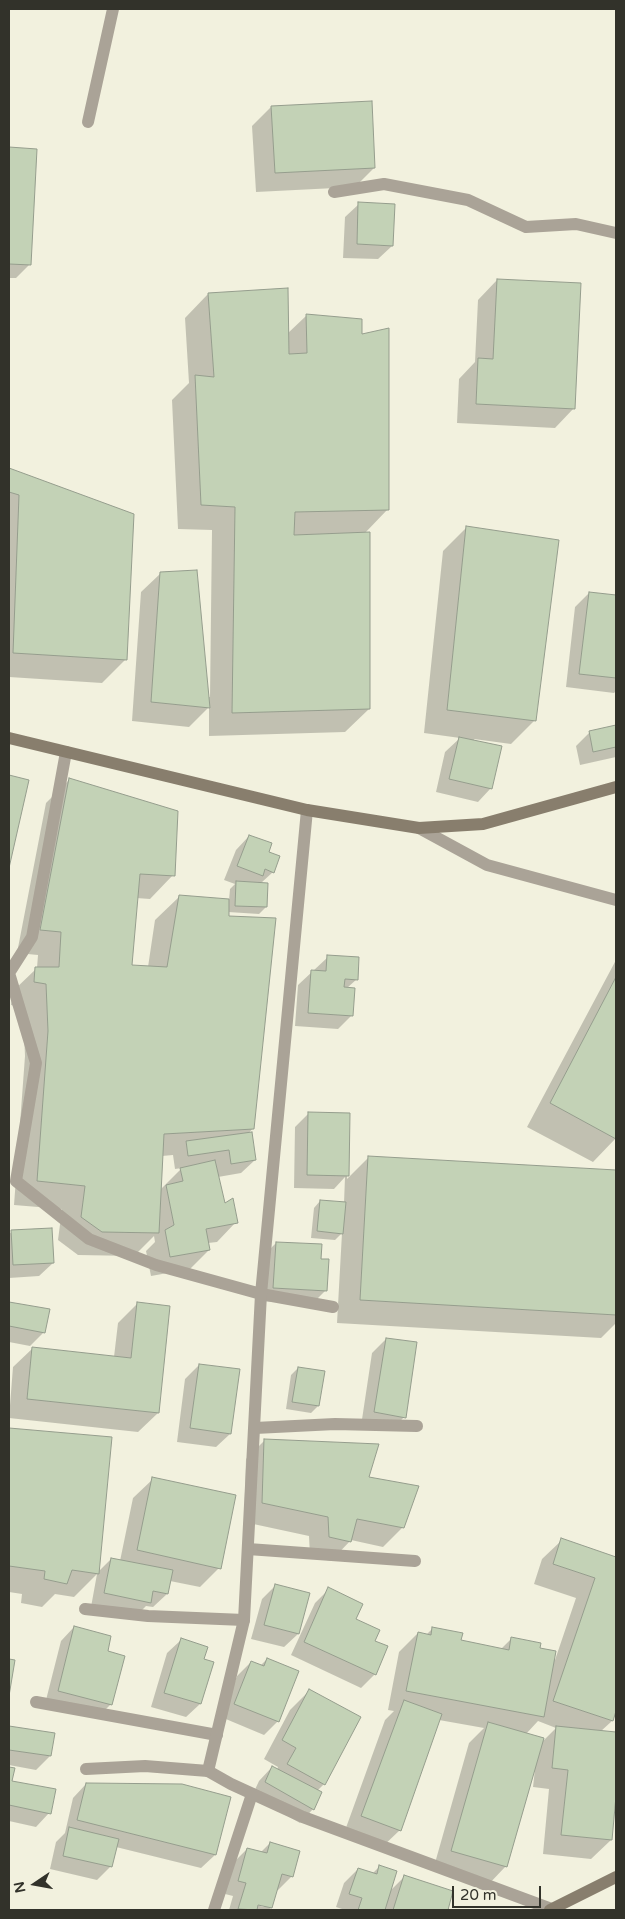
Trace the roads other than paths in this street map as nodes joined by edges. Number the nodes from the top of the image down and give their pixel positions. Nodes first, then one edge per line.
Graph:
1 (113, 9) edge
2 (88, 122) dead end
3 (334, 192) dead end
4 (616, 233) edge
5 (9, 738) edge
6 (66, 752) junction
7 (616, 787) edge
8 (307, 810) junction
9 (419, 828) junction
10 (616, 900) edge
11 (9, 973) edge
12 (261, 1294) junction
13 (333, 1308) dead end
14 (417, 1426) dead end
15 (255, 1428) junction
16 (248, 1549) junction
17 (415, 1561) dead end
18 (85, 1609) dead end
19 (244, 1620) junction
20 (36, 1702) dead end
21 (217, 1735) junction
22 (86, 1769) dead end
23 (208, 1771) junction
24 (252, 1794) junction
25 (616, 1877) edge
26 (214, 1910) edge
27 (552, 1910) edge

1 - 2 street
3 - 4 street
5 - 6 street
6 - 8 street
6 - 11 street
7 - 9 street
8 - 9 street
8 - 12 street
9 - 10 street
11 - 12 street
12 - 13 street
12 - 15 street
14 - 15 street
15 - 16 street
16 - 17 street
16 - 19 street
18 - 19 street
19 - 21 street
20 - 21 street
21 - 23 street
22 - 23 street
23 - 24 street
24 - 26 street
24 - 27 street
25 - 27 street

